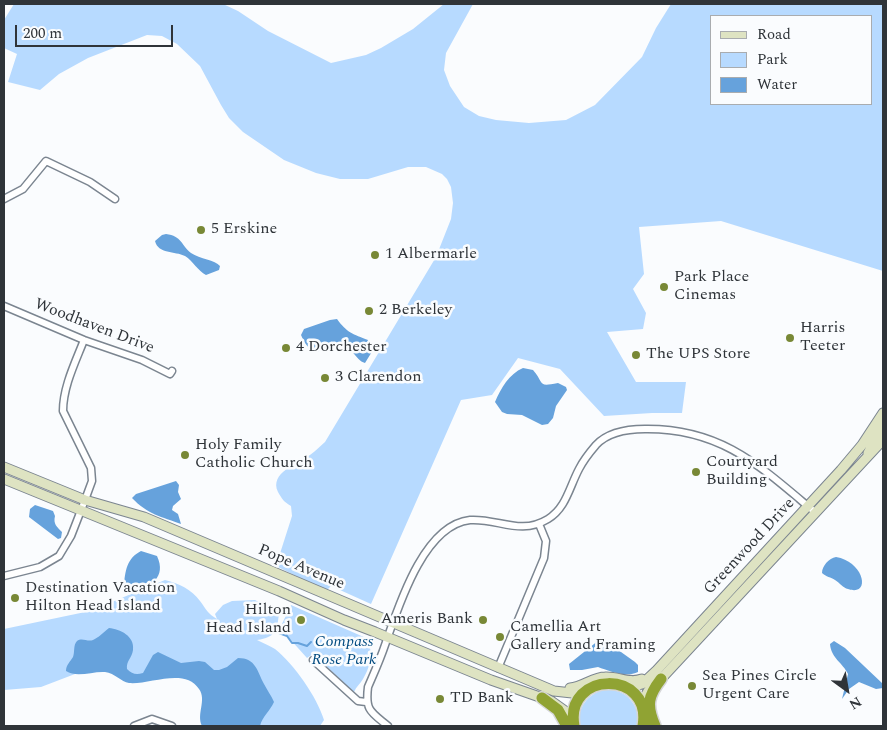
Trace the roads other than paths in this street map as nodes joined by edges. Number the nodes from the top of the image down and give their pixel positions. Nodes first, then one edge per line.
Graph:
1 (4, 199) edge
2 (116, 200) dead end
3 (4, 306) edge
4 (84, 340) junction
5 (172, 372) dead end
6 (883, 413) edge
7 (883, 425) edge
8 (883, 440) edge
9 (866, 460) junction
10 (4, 467) edge
11 (4, 479) edge
12 (85, 500) junction
13 (808, 506) junction
14 (80, 510) junction
15 (816, 513) junction
16 (539, 524) junction
17 (226, 552) junction
18 (218, 567) junction
19 (4, 576) edge
20 (393, 623) junction
21 (388, 638) junction
22 (313, 660) dead end
23 (498, 668) junction
24 (659, 674) junction
25 (543, 685) junction
26 (628, 688) junction
27 (587, 690) junction
28 (542, 698) joint
29 (366, 702) junction
30 (642, 708) junction
31 (644, 724) edge
32 (571, 725) edge
33 (134, 726) edge
34 (172, 726) edge
35 (388, 726) edge
36 (655, 726) edge

1 - 2 street
3 - 4 street, Woodhaven Drive
4 - 5 street, Woodhaven Drive
4 - 12 street
6 - 13 main road, Greenwood Drive
7 - 9 main road
8 - 9 main road, Greenwood Drive
9 - 15 main road, Greenwood Drive
10 - 12 main road, Pope Avenue
11 - 14 main road, Pope Avenue
12 - 14 street
12 - 17 main road, Pope Avenue
13 - 15 street
13 - 16 street
13 - 24 main road, Greenwood Drive
14 - 18 main road, Pope Avenue
14 - 19 street
15 - 24 main road, Greenwood Drive
16 - 20 street
16 - 23 street
17 - 18 main road
17 - 20 main road, Pope Avenue
18 - 21 main road, Pope Avenue
20 - 21 street
20 - 23 main road, Pope Avenue
21 - 28 main road, Pope Avenue
21 - 29 street
22 - 29 street
23 - 25 main road, Pope Avenue
24 - 25 main road
24 - 26 main road, Greenwood Drive
24 - 30 main road, Greenwood Drive
24 - 36 highway
25 - 27 main road, Pope Avenue
26 - 27 highway
26 - 30 highway
27 - 32 highway
28 - 32 highway
29 - 35 street
30 - 31 highway
33 - 34 street

